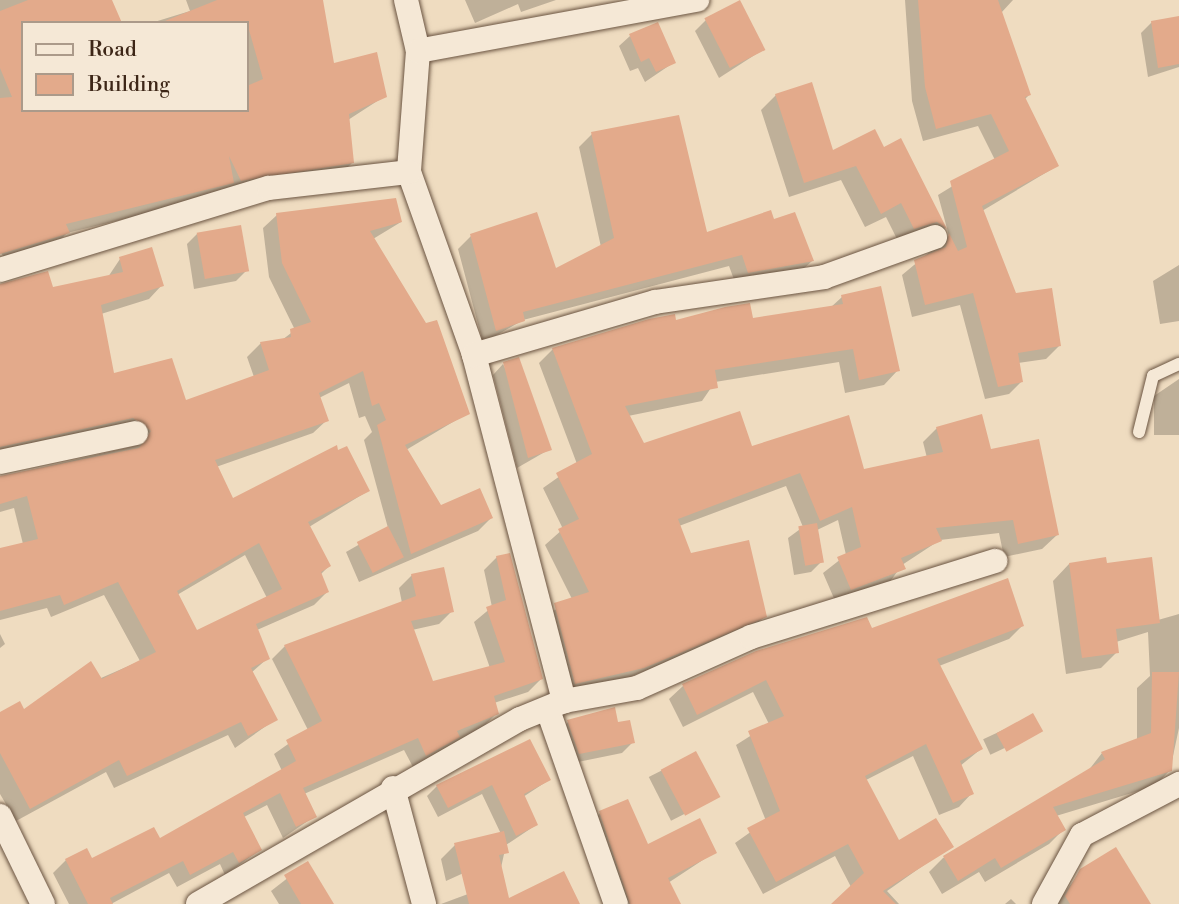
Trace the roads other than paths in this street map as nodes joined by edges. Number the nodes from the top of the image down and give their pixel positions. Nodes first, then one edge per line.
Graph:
1 (406, 0) edge
2 (697, 0) edge
3 (418, 51) junction
4 (409, 172) junction
5 (935, 237) dead end
6 (0, 270) edge
7 (474, 355) junction
8 (1179, 364) edge
9 (1139, 432) dead end
10 (136, 433) dead end
11 (0, 462) edge
12 (995, 562) dead end
13 (556, 705) junction
14 (1179, 784) edge
15 (393, 788) junction
16 (0, 816) edge
17 (229, 896) edge
18 (43, 904) edge
19 (198, 904) edge
20 (424, 904) edge
21 (616, 904) edge
22 (1044, 904) edge

1 - 3 street
2 - 3 street
3 - 4 street
4 - 6 street
4 - 7 street
5 - 7 street
7 - 13 street
8 - 9 lane
10 - 11 street
12 - 13 street
13 - 15 street
13 - 21 street
14 - 22 street
15 - 17 street
15 - 20 street
16 - 18 street
17 - 19 street

